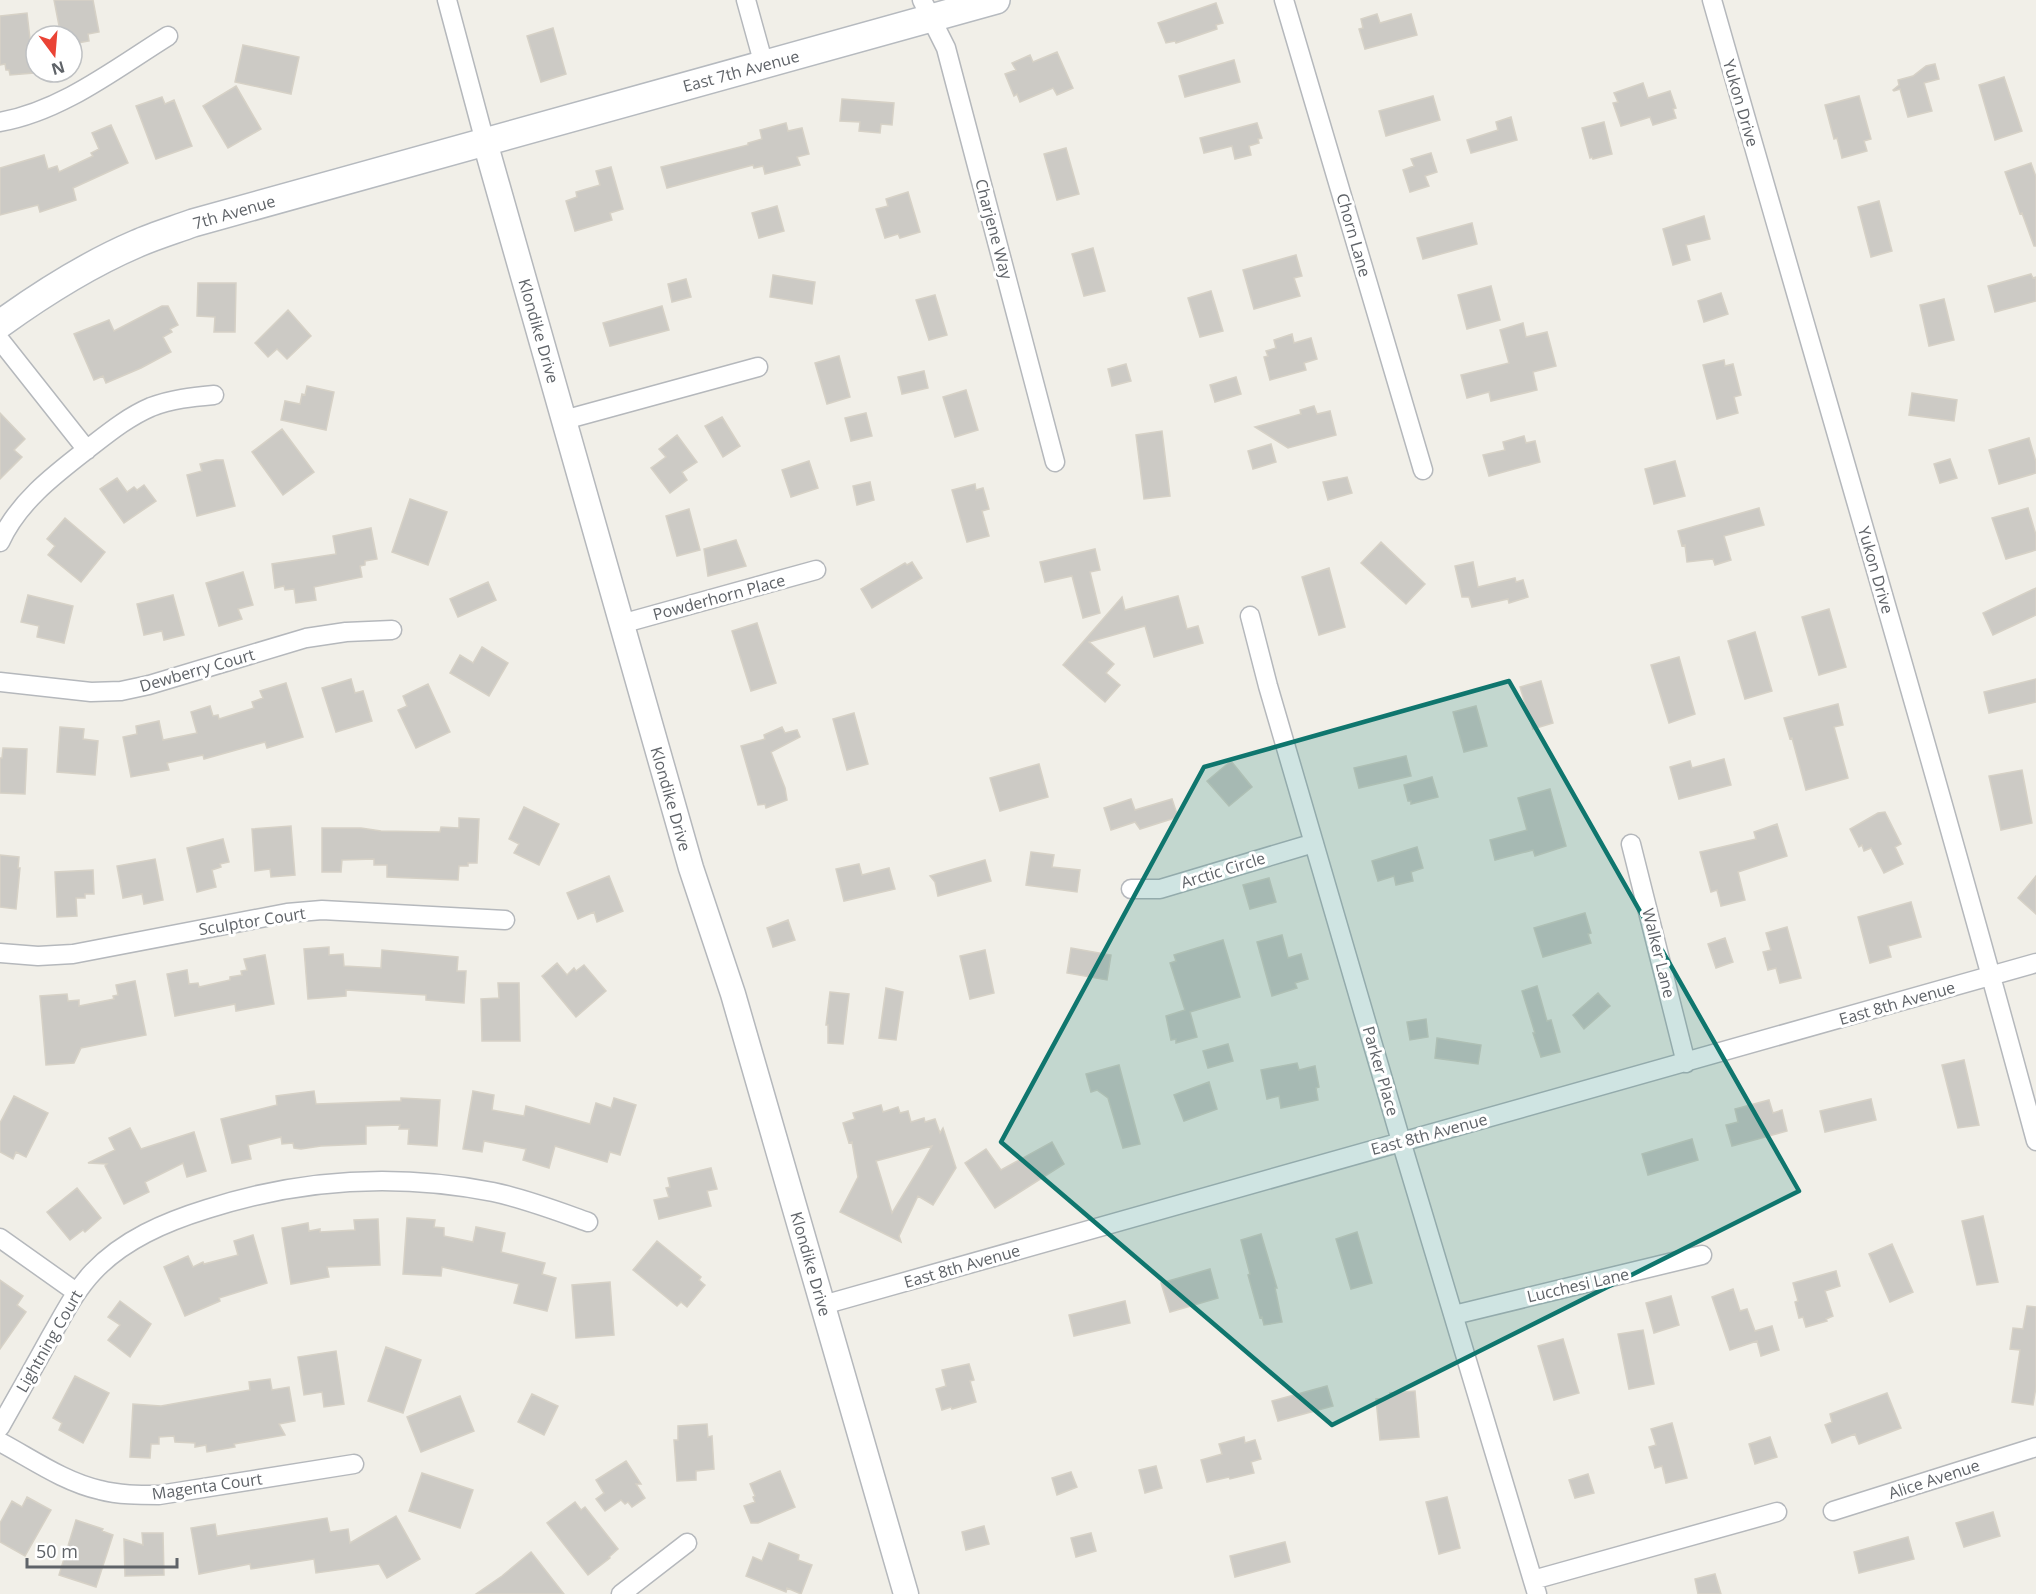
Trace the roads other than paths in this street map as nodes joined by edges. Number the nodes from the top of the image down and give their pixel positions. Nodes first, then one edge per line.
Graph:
1 (447, 0) edge
2 (746, 0) edge
3 (996, 0) edge
4 (1284, 0) edge
5 (1712, 0) edge
6 (926, 9) edge
7 (168, 36) dead end
8 (765, 65) junction
9 (0, 122) edge
10 (486, 142) junction
11 (0, 324) edge
12 (0, 340) edge
13 (758, 367) dead end
14 (214, 395) dead end
15 (564, 420) junction
16 (87, 450) junction
17 (1055, 462) dead end
18 (1423, 470) dead end
19 (0, 542) edge
20 (816, 570) dead end
21 (1250, 616) dead end
22 (621, 624) junction
23 (392, 630) dead end
24 (0, 682) edge
25 (1314, 843) junction
26 (1631, 844) dead end
27 (1131, 889) dead end
28 (505, 920) dead end
29 (0, 953) edge
30 (2036, 963) edge
31 (1992, 976) junction
32 (1686, 1063) junction
33 (1401, 1141) junction
34 (2036, 1141) edge
35 (588, 1222) dead end
36 (0, 1238) edge
37 (1702, 1255) dead end
38 (76, 1292) junction
39 (823, 1305) junction
40 (1454, 1315) junction
41 (0, 1427) edge
42 (0, 1442) edge
43 (2036, 1447) edge
44 (354, 1464) dead end
45 (1833, 1511) dead end
46 (1778, 1512) dead end
47 (687, 1543) dead end
48 (1535, 1587) edge
49 (621, 1594) edge
50 (906, 1594) edge

1 - 10 street, Klondike Drive
2 - 8 street
3 - 6 main road, East 7th Avenue
4 - 18 street, Chorn Lane
5 - 31 street, Yukon Drive
6 - 8 main road, East 7th Avenue
6 - 17 street, Charjene Way
7 - 9 street
8 - 10 main road, East 7th Avenue
10 - 11 main road, 7th Avenue
10 - 15 street, Klondike Drive
12 - 16 street
13 - 15 street
14 - 16 street
15 - 22 street, Klondike Drive
16 - 19 street
20 - 22 street, Powderhorn Place
21 - 25 street, Parker Place
22 - 39 street, Klondike Drive
23 - 24 street, Dewberry Court
25 - 27 street, Arctic Circle
25 - 33 street, Parker Place
26 - 32 street, Walker Lane
28 - 29 street, Sculptor Court
30 - 31 street, East 8th Avenue
31 - 32 street, East 8th Avenue
31 - 34 street, Yukon Drive
32 - 33 street, East 8th Avenue
33 - 39 street, East 8th Avenue
33 - 40 street, Parker Place
35 - 38 street, Lightning Court
36 - 38 street
37 - 40 street, Lucchesi Lane
38 - 41 street, Lightning Court
39 - 50 street, Klondike Drive
40 - 48 street, Parker Place
42 - 44 street, Magenta Court
43 - 45 street, Alice Avenue
46 - 48 street
47 - 49 street

